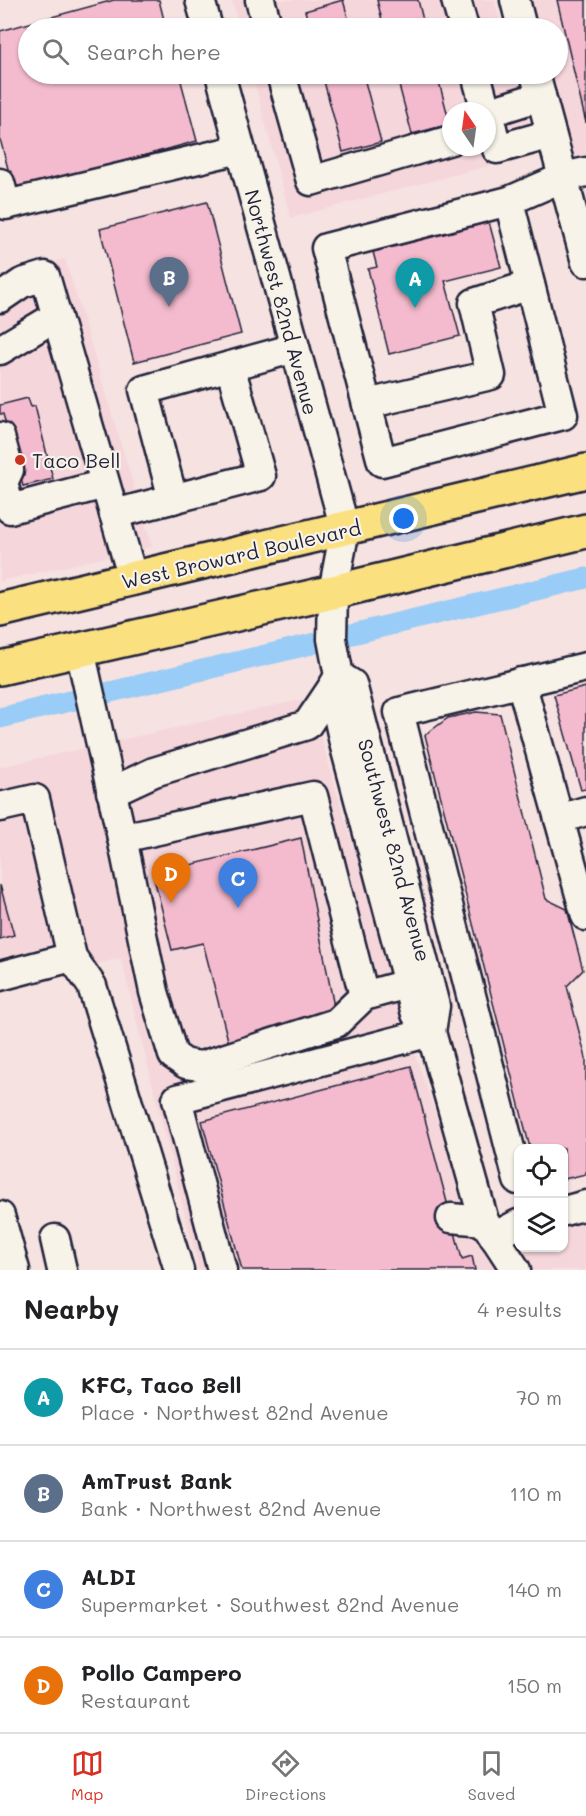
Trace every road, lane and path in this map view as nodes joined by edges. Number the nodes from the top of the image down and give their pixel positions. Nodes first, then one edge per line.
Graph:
1 (200, 0) edge
2 (260, 0) edge
3 (456, 0) edge
4 (515, 0) edge
5 (205, 18) edge
6 (265, 18) edge
7 (461, 18) edge
8 (520, 18) edge
9 (223, 84) edge
10 (284, 84) edge
11 (479, 84) edge
12 (538, 85) edge
13 (483, 102) edge
14 (496, 114) edge
15 (551, 134) junction
16 (442, 143) edge
17 (496, 143) edge
18 (240, 149) junction
19 (575, 175) edge
20 (2, 198) edge
21 (509, 201) junction
22 (586, 262) edge
23 (530, 285) junction
24 (0, 298) edge
25 (57, 318) junction
26 (295, 348) junction
27 (0, 350) edge
28 (230, 366) junction
29 (367, 404) junction
30 (0, 437) edge
31 (586, 471) edge
32 (1, 477) edge
33 (105, 484) junction
34 (173, 499) junction
35 (114, 514) junction
36 (345, 530) junction
37 (586, 531) edge
38 (133, 579) junction
39 (333, 592) junction
40 (0, 610) edge
41 (80, 650) junction
42 (586, 667) edge
43 (0, 668) edge
44 (336, 681) junction
45 (521, 682) junction
46 (355, 786) junction
47 (111, 792) junction
48 (313, 796) junction
49 (0, 807) edge
50 (586, 811) edge
51 (559, 819) junction
52 (122, 838) junction
53 (384, 854) junction
54 (586, 916) edge
55 (72, 957) junction
56 (0, 976) edge
57 (407, 984) junction
58 (364, 996) junction
59 (430, 1032) junction
60 (514, 1160) edge
61 (586, 1205) edge
62 (568, 1210) edge
63 (451, 1218) dead end
64 (499, 1228) edge
65 (2, 1232) edge
66 (55, 1239) dead end
67 (15, 1270) edge
68 (62, 1270) edge
69 (179, 1270) edge
70 (222, 1270) edge
71 (516, 1270) edge

1 - 5 street
2 - 6 street
3 - 7 street
4 - 8 street
9 - 18 street, Northwest 82nd Avenue
10 - 16 street
11 - 13 street
12 - 14 street
12 - 15 street
15 - 17 street
15 - 19 street
18 - 20 street
18 - 26 street, Northwest 82nd Avenue
19 - 21 street
19 - 22 street
21 - 23 street
21 - 29 street
23 - 29 street
23 - 29 street
24 - 25 street
25 - 27 street
25 - 33 street
26 - 28 street
26 - 36 street, Northwest 82nd Avenue
28 - 34 street
28 - 34 street
30 - 32 street
31 - 36 main road, West Broward Boulevard
32 - 33 street
33 - 35 street
34 - 35 street
35 - 38 street
36 - 38 main road, West Broward Boulevard
36 - 39 street, Southwest 82nd Avenue
37 - 39 main road
38 - 40 main road, West Broward Boulevard
39 - 41 main road
39 - 44 street, Southwest 82nd Avenue
41 - 43 main road
41 - 47 street
42 - 45 street
44 - 46 street, Southwest 82nd Avenue
44 - 47 street
44 - 53 street, Southwest 82nd Avenue
45 - 51 street
45 - 60 street
46 - 48 street
46 - 53 street, Southwest 82nd Avenue
47 - 52 street
48 - 52 street
48 - 58 street
49 - 55 street
50 - 51 street
51 - 54 street
52 - 58 street
53 - 57 street, Southwest 82nd Avenue
53 - 59 street, Southwest 82nd Avenue
55 - 56 street
55 - 69 street
57 - 58 street
57 - 59 street, Southwest 82nd Avenue
59 - 64 street, Southwest 82nd Avenue
59 - 70 street
61 - 62 street
63 - 64 street
64 - 71 street, Southwest 82nd Avenue
65 - 67 street
66 - 68 street

